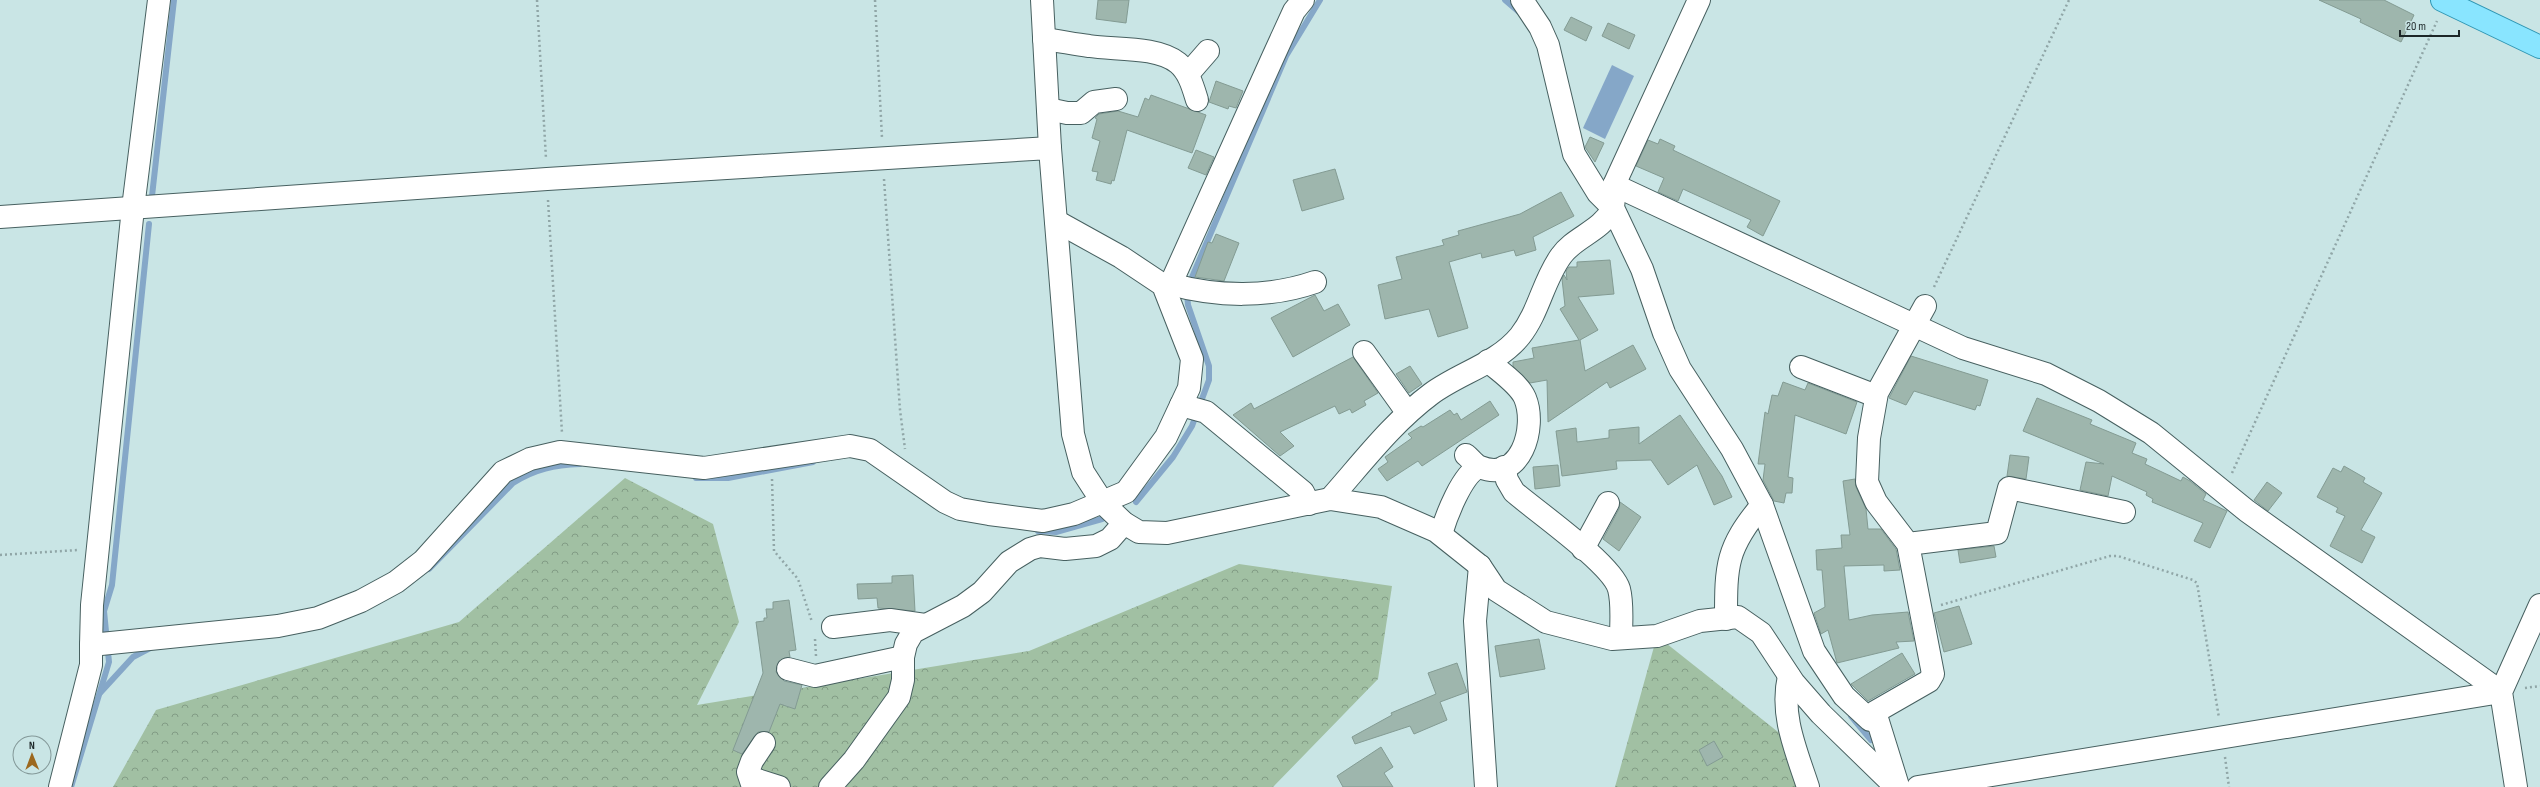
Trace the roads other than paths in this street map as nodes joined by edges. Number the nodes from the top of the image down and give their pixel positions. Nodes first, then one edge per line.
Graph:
1 (160, 0) edge
2 (1042, 0) edge
3 (1303, 0) edge
4 (1522, 0) edge
5 (1699, 0) edge
6 (2444, 1) edge
7 (1044, 38) junction
8 (2540, 47) edge
9 (1208, 51) dead end
10 (1188, 74) junction
11 (1116, 99) dead end
12 (1198, 100) dead end
13 (1048, 109) junction
14 (1050, 148) junction
15 (1614, 185) junction
16 (133, 208) junction
17 (1608, 215) junction
18 (0, 217) edge
19 (1056, 221) junction
20 (1315, 282) dead end
21 (1179, 288) junction
22 (1925, 306) road end
23 (1915, 325) junction
24 (1364, 352) dead end
25 (1488, 361) junction
26 (1801, 367) dead end
27 (1876, 396) junction
28 (1195, 408) junction
29 (1407, 412) junction
30 (1504, 467) junction
31 (1330, 499) junction
32 (1102, 503) junction
33 (1608, 503) dead end
34 (1309, 504) junction
35 (1758, 511) junction
36 (2124, 512) dead end
37 (1124, 522) junction
38 (1441, 534) junction
39 (1908, 544) junction
40 (1583, 549) junction
41 (1480, 566) junction
42 (2540, 605) edge
43 (1726, 619) junction
44 (925, 625) junction
45 (820, 629) road end
46 (1621, 638) junction
47 (103, 644) junction
48 (902, 657) junction
49 (788, 669) dead end
50 (1790, 676) junction
51 (2500, 692) junction
52 (1829, 715) junction
53 (1870, 720) junction
54 (764, 743) dead end
55 (752, 782) edge
56 (60, 787) edge
57 (779, 787) edge
58 (830, 787) edge
59 (1486, 787) edge
60 (1808, 787) edge
61 (1897, 787) edge
62 (1918, 787) edge
63 (2516, 787) edge

1 - 16 street
2 - 7 street
3 - 21 street
4 - 17 street
5 - 15 street
6 - 8 main road
7 - 10 street
7 - 13 street
9 - 10 street
10 - 12 street
11 - 13 street
13 - 14 street
14 - 16 street
14 - 19 street
15 - 17 street
15 - 23 street
16 - 18 street
16 - 47 street
17 - 25 street
17 - 35 street
19 - 21 street
19 - 32 street
20 - 21 street
21 - 28 street
22 - 23 street
23 - 27 street
23 - 51 street
24 - 29 street
25 - 29 street
25 - 30 street
26 - 27 street
27 - 39 street
28 - 32 street
28 - 34 street
29 - 31 street
30 - 38 street
30 - 40 street
31 - 34 street
31 - 38 street
32 - 37 street
32 - 47 street
33 - 40 street
34 - 37 street
35 - 43 street
35 - 53 street
36 - 39 street
37 - 44 street
38 - 41 street
39 - 53 street
40 - 46 street
41 - 46 street
41 - 59 street
42 - 51 street
43 - 46 street
43 - 50 street
44 - 45 street
44 - 48 street
47 - 56 street
48 - 49 street
48 - 58 street
50 - 52 street
50 - 60 street
51 - 62 street
51 - 63 street
52 - 53 street
52 - 61 street
53 - 61 street
54 - 55 street
55 - 57 street

